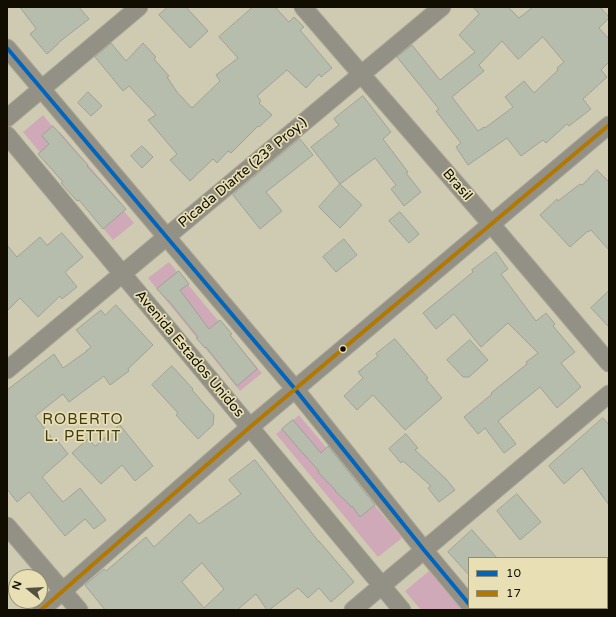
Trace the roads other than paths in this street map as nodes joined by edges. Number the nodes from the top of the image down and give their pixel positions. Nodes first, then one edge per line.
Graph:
1 (140, 7) edge
2 (303, 7) edge
3 (442, 7) edge
4 (7, 48) edge
5 (361, 74) junction
6 (42, 89) junction
7 (7, 118) edge
8 (609, 125) edge
9 (7, 135) edge
10 (491, 224) junction
11 (166, 237) junction
12 (123, 274) junction
13 (609, 363) edge
14 (7, 370) edge
15 (295, 389) junction
16 (609, 394) edge
17 (250, 427) junction
18 (7, 526) edge
19 (424, 550) junction
20 (382, 586) junction
21 (63, 592) junction
22 (468, 603) edge
23 (41, 610) edge
24 (79, 610) edge
25 (353, 610) edge
26 (402, 610) edge

1 - 6 street
2 - 5 street, Brasil
3 - 5 street, Picada Diarte (23ª Proy.)
4 - 6 street
5 - 10 street, Brasil
5 - 11 street, Picada Diarte (23ª Proy.)
6 - 7 street
6 - 11 street
8 - 10 street
9 - 12 street, Avenida Estados Unidos
10 - 13 street, Brasil
10 - 15 street
11 - 12 street, Picada Diarte (23ª Proy.)
11 - 15 street
12 - 14 street, Picada Diarte (23ª Proy.)
12 - 17 street, Avenida Estados Unidos
15 - 17 street
15 - 19 street
16 - 19 street
17 - 20 street, Avenida Estados Unidos
17 - 21 street
18 - 21 street
19 - 20 street
19 - 22 street
20 - 25 street
20 - 26 street, Avenida Estados Unidos
21 - 23 street
21 - 24 street

